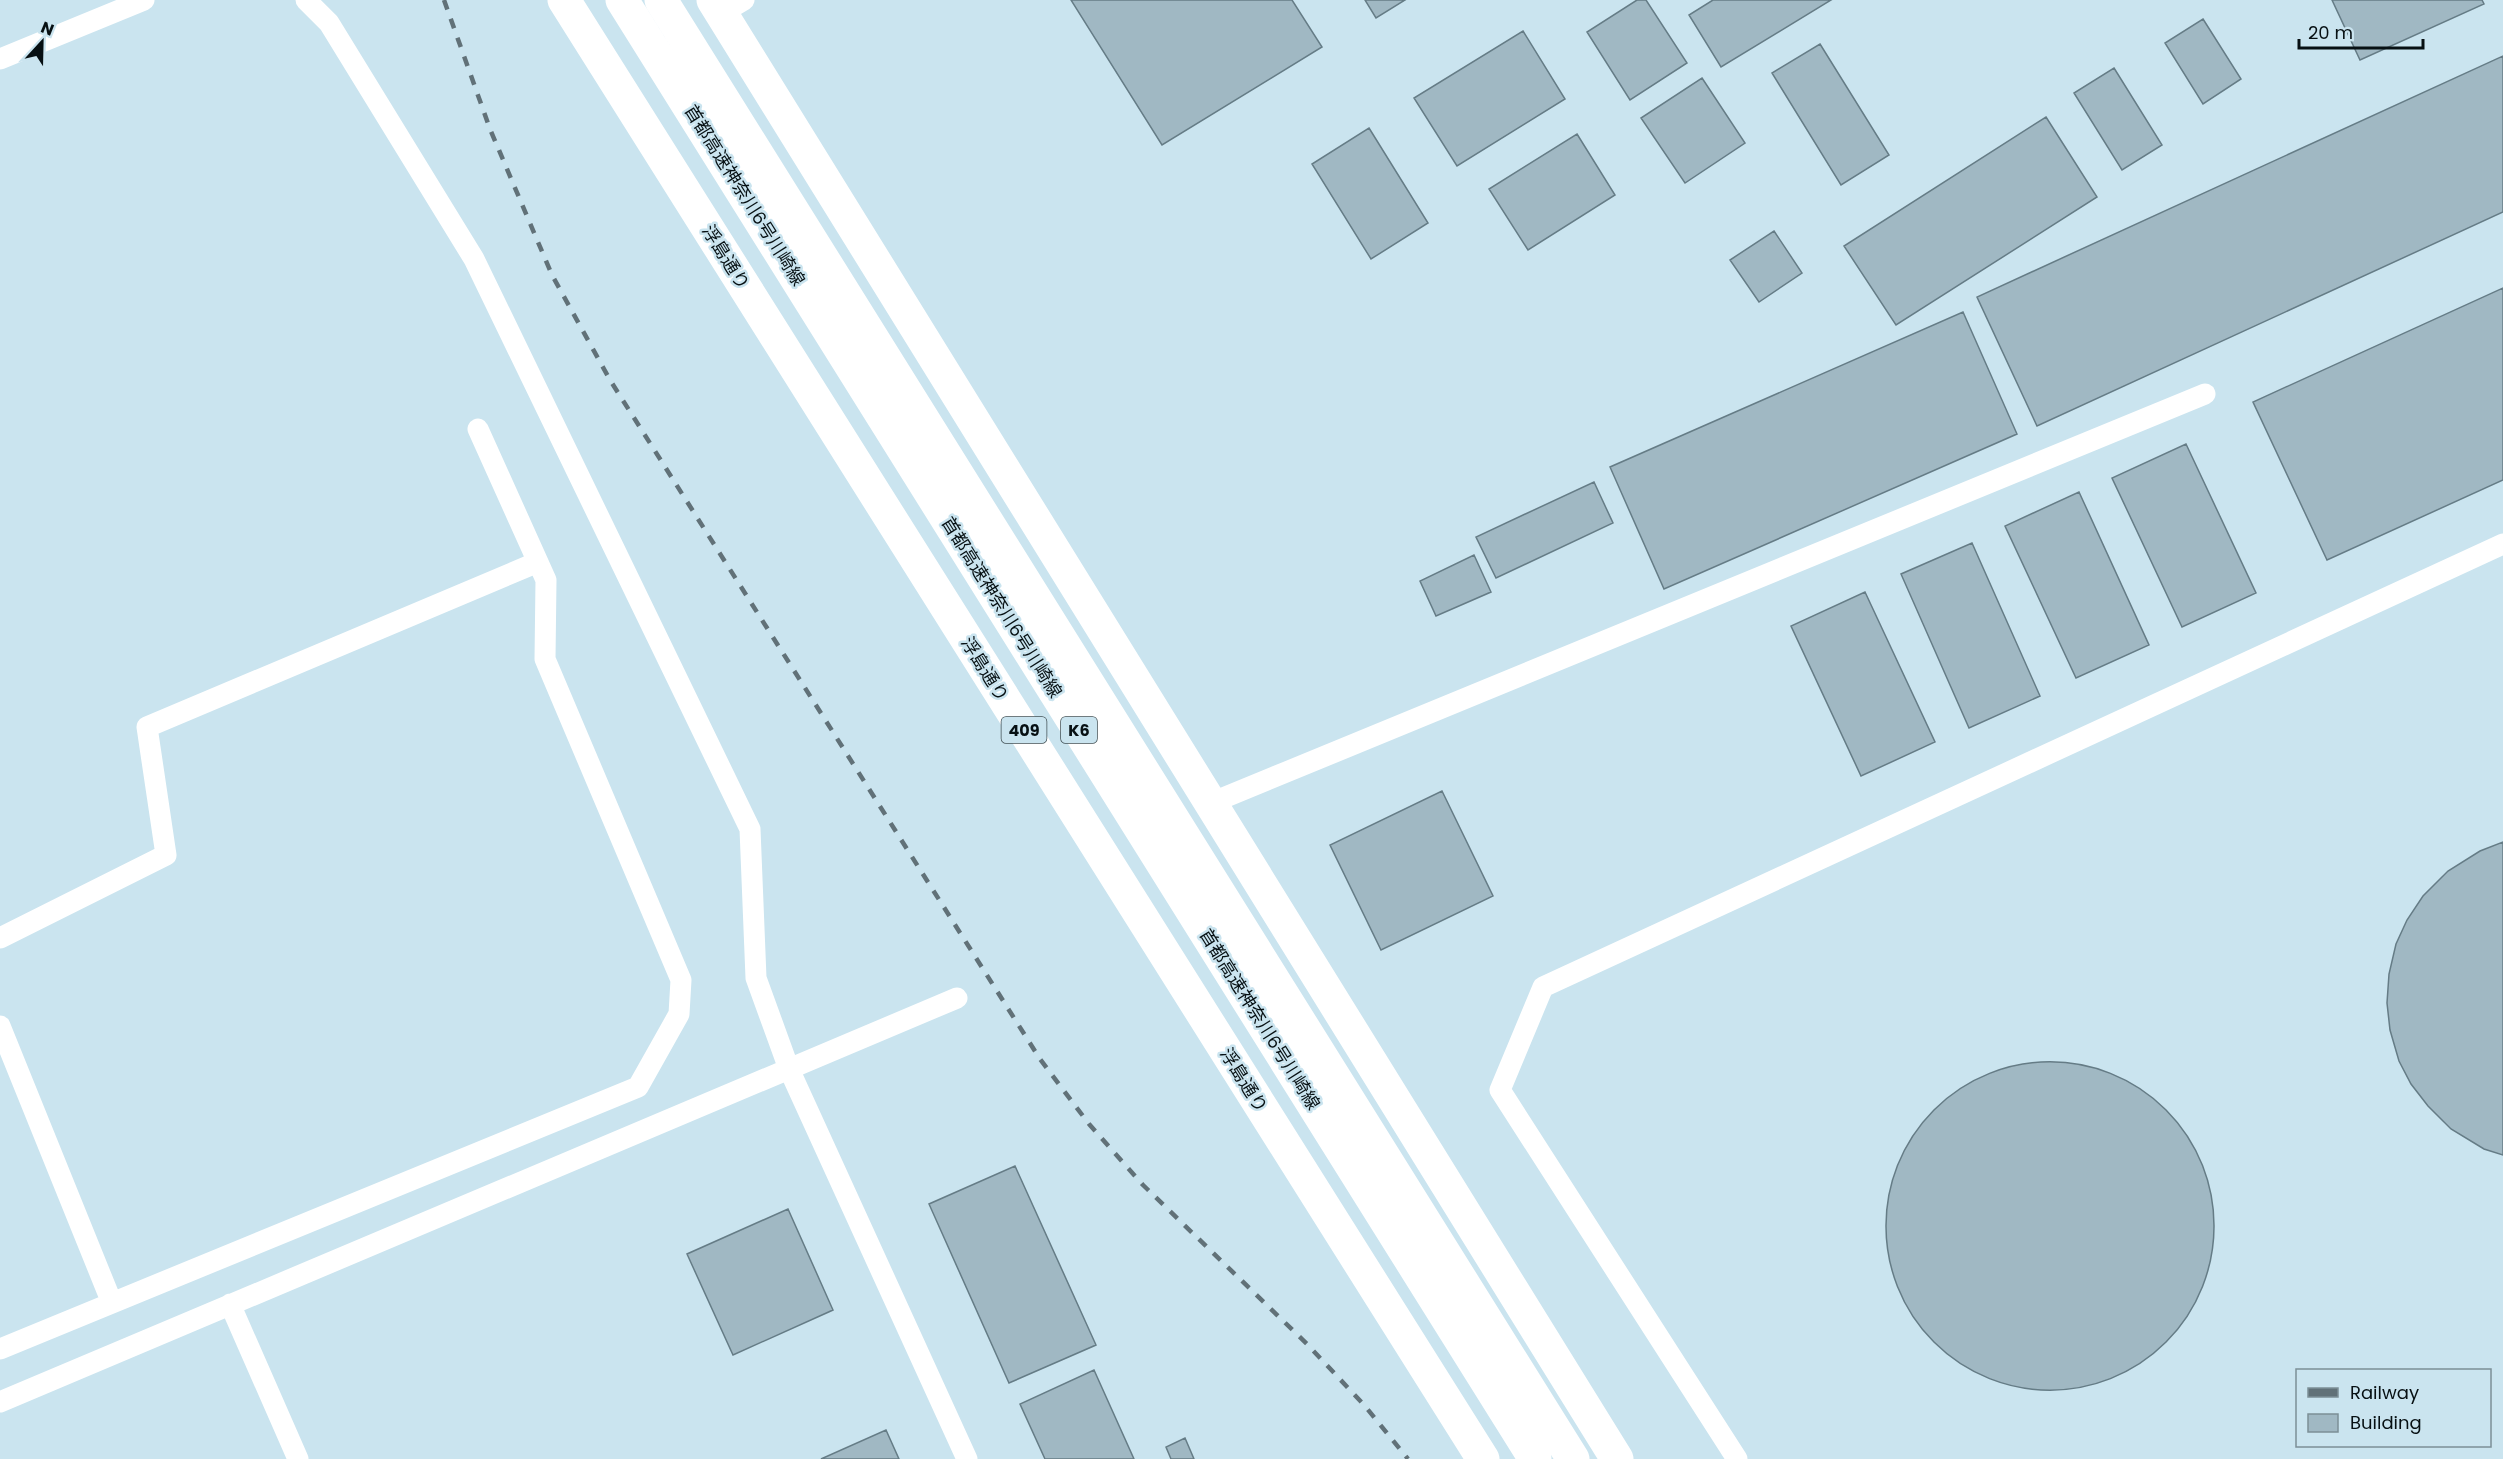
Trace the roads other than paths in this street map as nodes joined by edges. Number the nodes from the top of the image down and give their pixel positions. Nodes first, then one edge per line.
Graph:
1 (144, 0) edge
2 (306, 0) edge
3 (564, 0) edge
4 (622, 0) edge
5 (661, 0) edge
6 (726, 4) edge
7 (0, 59) edge
8 (2205, 394) dead end
9 (478, 429) dead end
10 (2503, 544) edge
11 (538, 562) junction
12 (1211, 803) junction
13 (0, 938) edge
14 (957, 998) dead end
15 (0, 1026) edge
16 (789, 1069) junction
17 (112, 1303) junction
18 (230, 1305) junction
19 (0, 1349) edge
20 (0, 1402) edge
21 (298, 1459) edge
22 (967, 1459) edge
23 (1484, 1459) edge
24 (1535, 1459) edge
25 (1573, 1459) edge
26 (1617, 1459) edge
27 (1737, 1459) edge

1 - 7 lane
2 - 16 lane
3 - 23 highway, 浮島通り / 409
4 - 24 highway, 首都高速神奈川6号川崎線 / K6
5 - 25 highway, 首都高速神奈川6号川崎線 / K6
6 - 12 highway
8 - 12 lane
9 - 11 lane
10 - 27 lane
11 - 13 lane
11 - 17 lane
12 - 26 highway
14 - 16 lane
15 - 17 lane
16 - 18 lane
16 - 22 lane
17 - 19 lane
18 - 20 lane
18 - 21 lane

